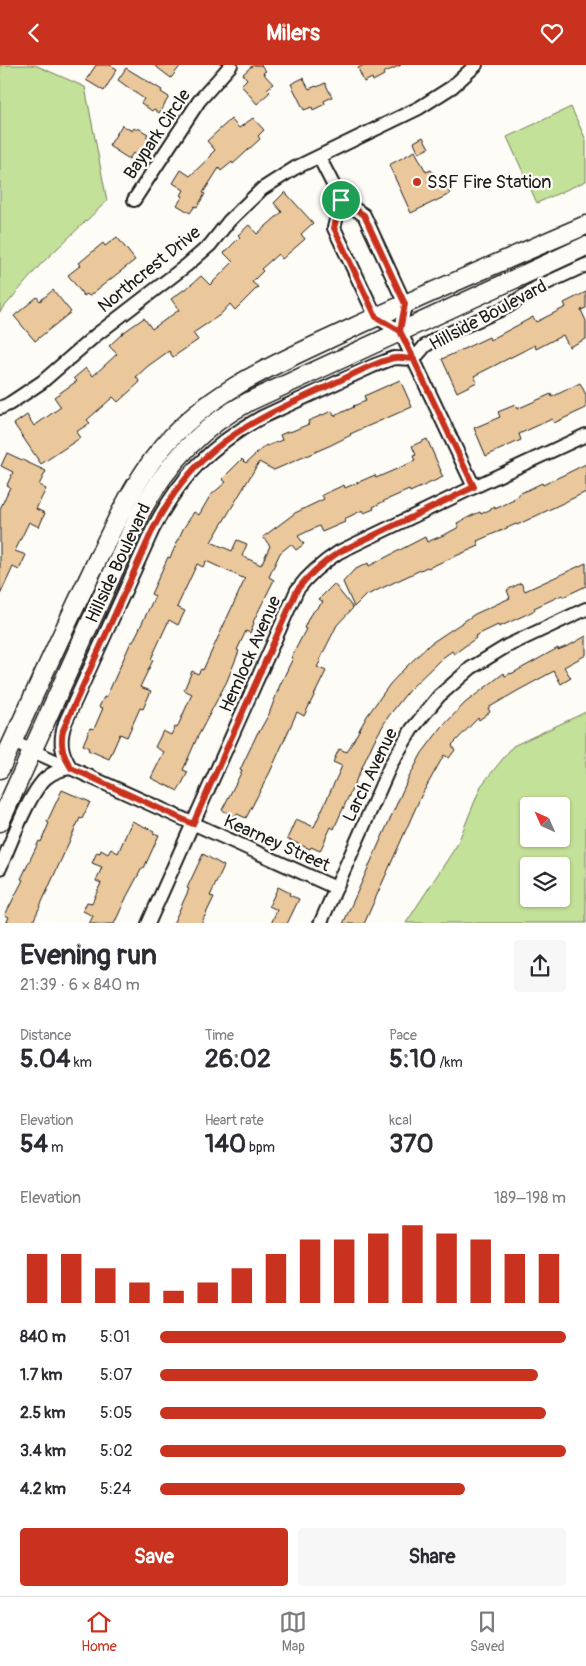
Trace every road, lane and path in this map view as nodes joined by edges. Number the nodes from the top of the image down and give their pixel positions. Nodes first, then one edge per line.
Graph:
1 (231, 65) edge
2 (476, 65) edge
3 (319, 157) junction
4 (134, 200) dead end
5 (341, 200) junction
6 (586, 225) edge
7 (586, 246) edge
8 (586, 265) edge
9 (405, 304) junction
10 (376, 317) junction
11 (400, 331) junction
12 (414, 359) junction
13 (0, 407) edge
14 (586, 435) edge
15 (474, 487) junction
16 (586, 609) edge
17 (13, 742) junction
18 (32, 751) junction
19 (71, 768) junction
20 (0, 769) edge
21 (0, 822) edge
22 (193, 824) junction
23 (0, 868) edge
24 (336, 889) junction
25 (148, 923) edge
26 (320, 923) edge

1 - 4 street, Baypark Circle
2 - 3 street, Northcrest Drive
3 - 5 street
3 - 13 street, Northcrest Drive
5 - 9 street
5 - 10 street
6 - 9 main road, Hillside Boulevard
7 - 11 main road, Hillside Boulevard
8 - 12 street, Hillside Boulevard
9 - 10 main road, Hillside Boulevard
9 - 11 street
10 - 11 street
10 - 17 main road, Hillside Boulevard
11 - 12 street
11 - 18 main road, Hillside Boulevard
12 - 15 street
12 - 19 street, Hillside Boulevard
14 - 15 street, Hemlock Avenue
15 - 22 street, Hemlock Avenue
16 - 24 street, Larch Avenue
17 - 18 street, Kearney Street
17 - 20 main road, Hillside Boulevard
18 - 19 street, Kearney Street
18 - 21 main road, Hillside Boulevard
19 - 22 street, Kearney Street
19 - 23 street
22 - 24 street, Kearney Street
22 - 25 street, Hemlock Avenue
24 - 26 street, Larch Avenue

